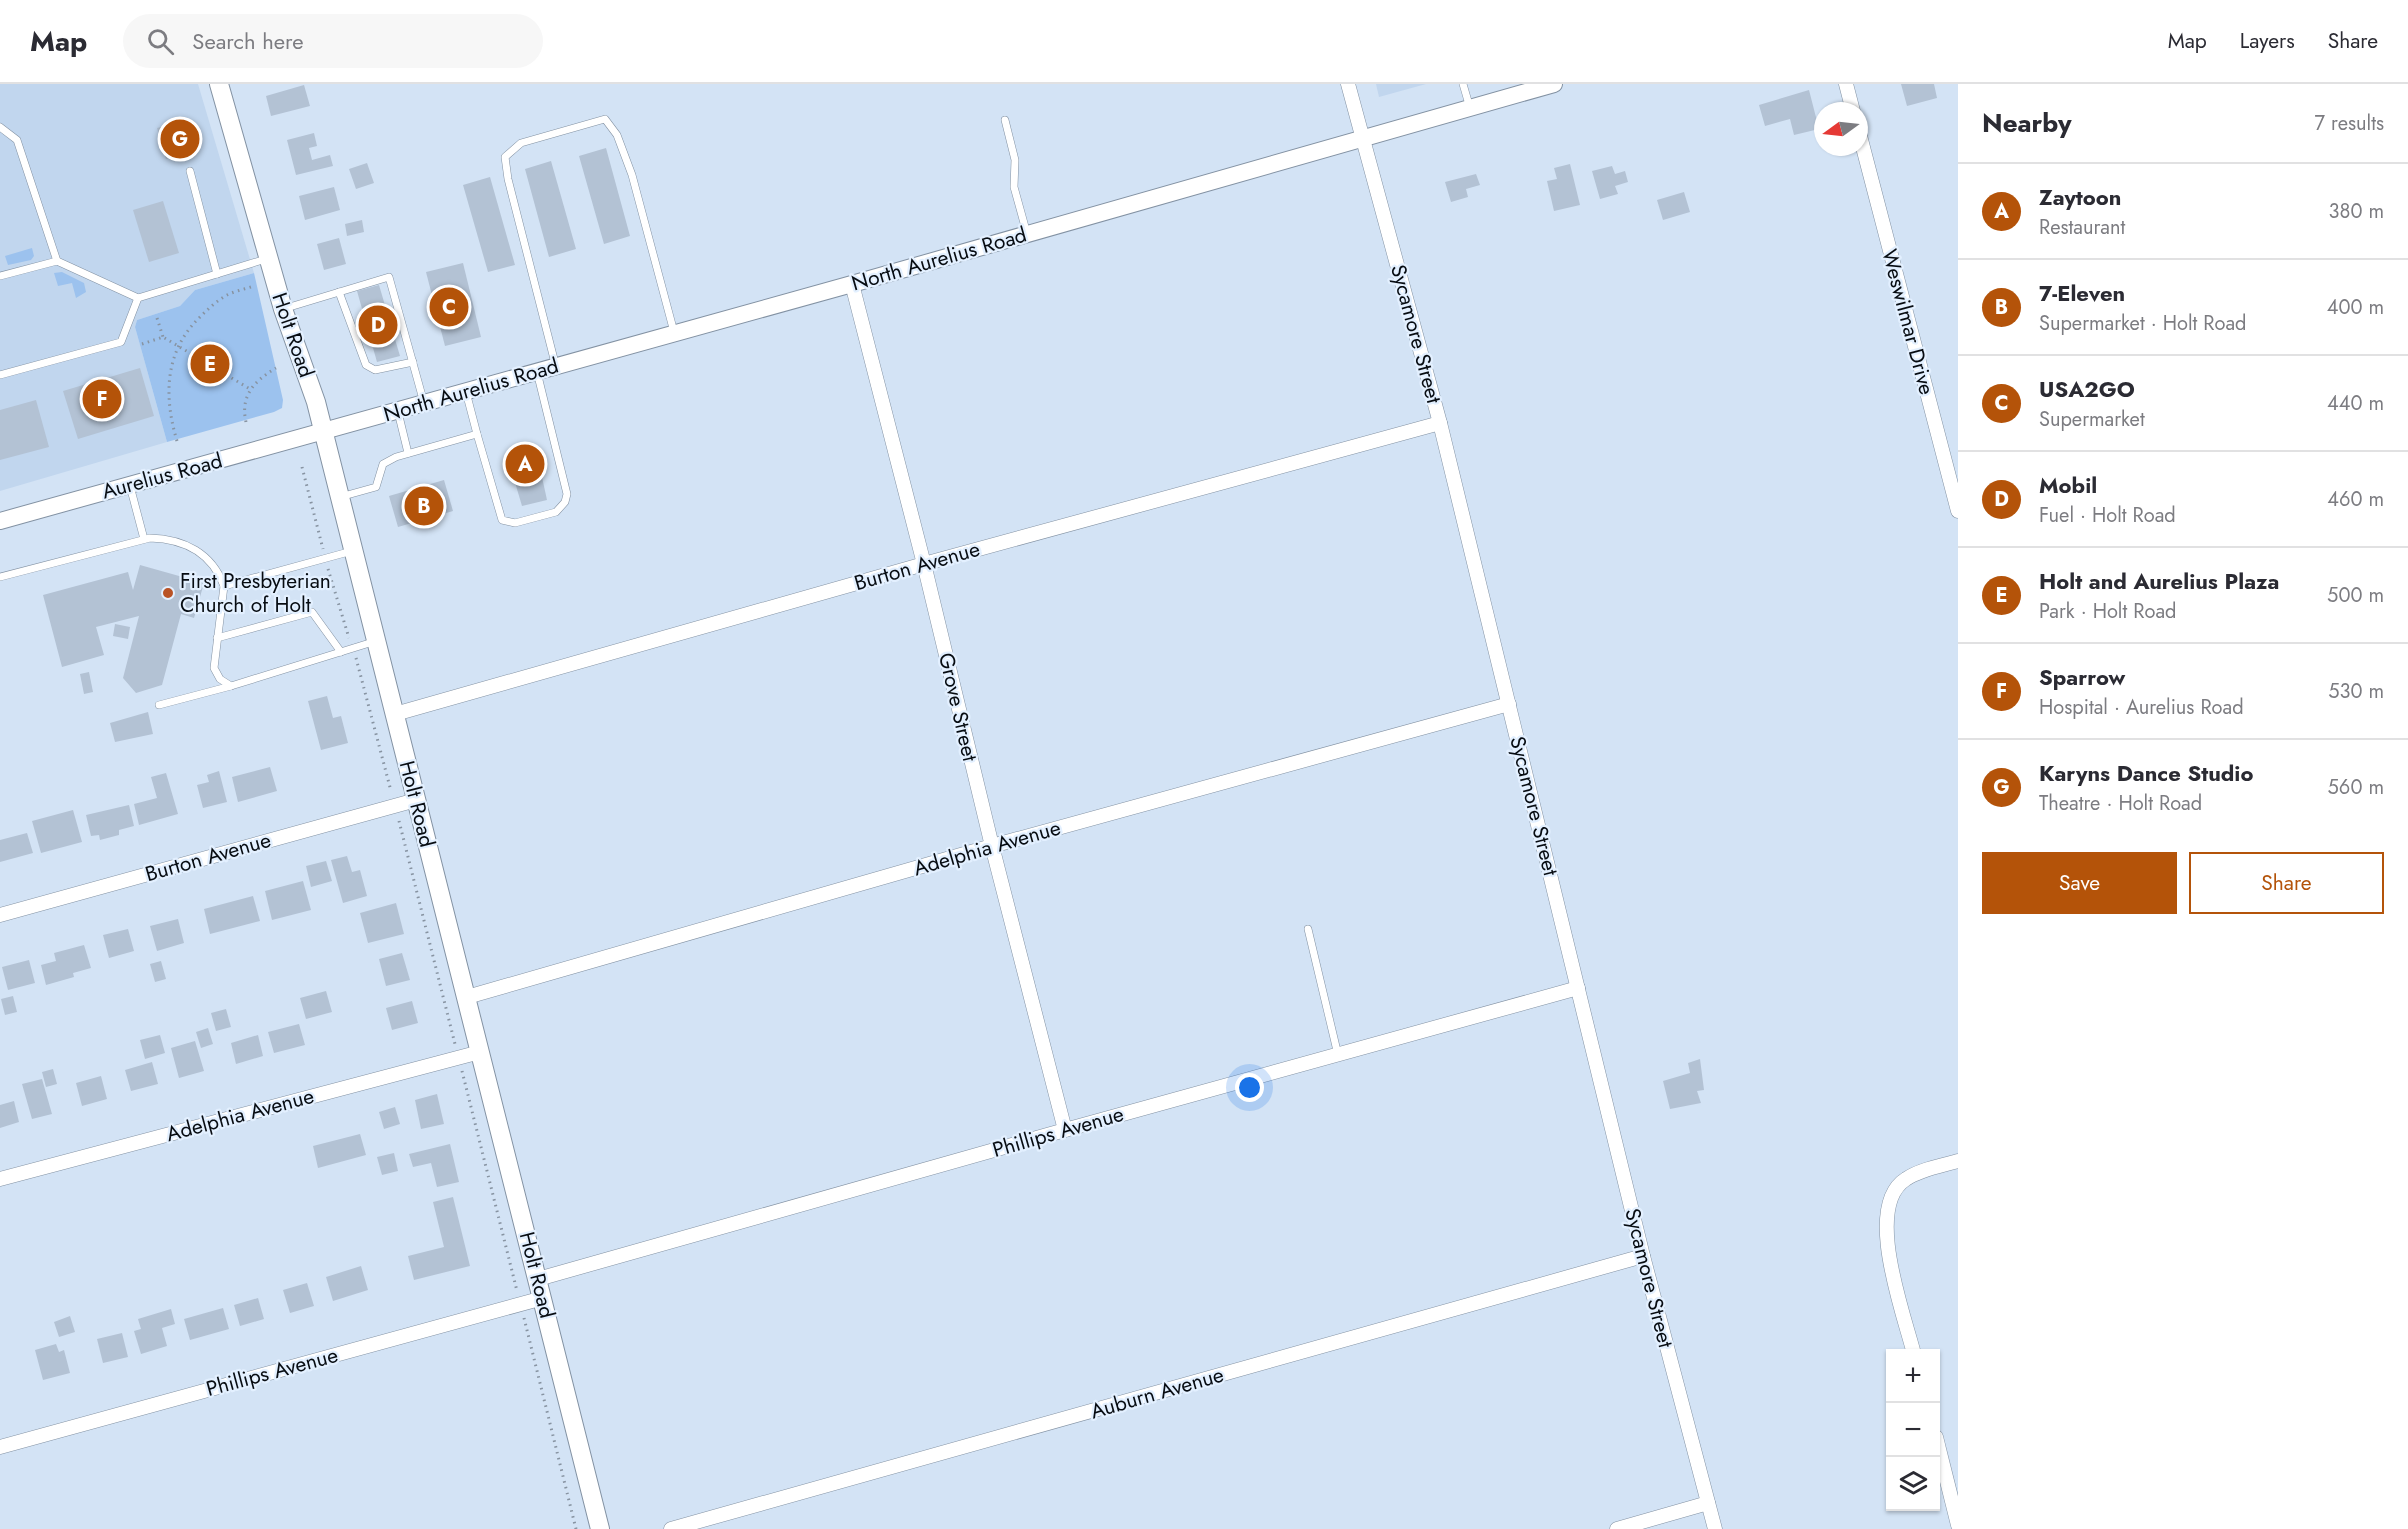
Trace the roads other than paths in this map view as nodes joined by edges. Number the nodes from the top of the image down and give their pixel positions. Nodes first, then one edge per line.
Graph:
1 (219, 84) edge
2 (1348, 84) edge
3 (1463, 84) edge
4 (1554, 84) edge
5 (1846, 84) edge
6 (1851, 102) edge
7 (1470, 108) junction
8 (1005, 120) dead end
9 (0, 127) edge
10 (1362, 138) junction
11 (1865, 156) edge
12 (190, 171) dead end
13 (1027, 234) junction
14 (268, 258) junction
15 (57, 261) junction
16 (218, 274) junction
17 (0, 276) edge
18 (852, 284) junction
19 (339, 292) junction
20 (138, 298) junction
21 (283, 309) junction
22 (674, 334) junction
23 (413, 362) junction
24 (556, 367) junction
25 (537, 372) junction
26 (0, 375) edge
27 (466, 392) junction
28 (424, 403) junction
29 (398, 411) junction
30 (1440, 423) junction
31 (324, 432) junction
32 (477, 434) junction
33 (408, 453) junction
34 (129, 485) junction
35 (340, 497) junction
36 (1958, 511) edge
37 (0, 521) edge
38 (144, 539) junction
39 (354, 550) junction
40 (924, 564) junction
41 (0, 577) edge
42 (224, 586) junction
43 (217, 638) junction
44 (376, 641) junction
45 (341, 652) junction
46 (231, 686) junction
47 (1509, 704) junction
48 (159, 705) dead end
49 (395, 714) junction
50 (416, 800) junction
51 (992, 846) junction
52 (0, 915) edge
53 (1308, 929) dead end
54 (1578, 988) junction
55 (467, 997) junction
56 (480, 1052) junction
57 (1338, 1055) junction
58 (1065, 1130) junction
59 (1958, 1161) edge
60 (0, 1179) edge
61 (1643, 1256) junction
62 (538, 1279) junction
63 (543, 1298) junction
64 (1913, 1349) edge
65 (0, 1447) edge
66 (1940, 1456) edge
67 (1708, 1503) junction
68 (1958, 1525) edge
69 (600, 1529) edge
70 (671, 1529) edge
71 (1617, 1529) edge
72 (1714, 1529) edge

1 - 14 main road, Holt Road
2 - 10 street, Sycamore Street
3 - 7 lane
4 - 7 street, North Aurelius Road
5 - 6 street
7 - 10 street, North Aurelius Road
8 - 13 lane
9 - 15 lane
10 - 13 street, North Aurelius Road
10 - 30 street, Sycamore Street
11 - 36 street, Weswilmar Drive
12 - 16 lane
13 - 18 street, North Aurelius Road
14 - 16 lane
14 - 21 main road, Holt Road
15 - 17 lane
15 - 20 lane
16 - 20 lane
18 - 22 street, North Aurelius Road
18 - 40 street, Grove Street
19 - 21 lane
19 - 23 lane
19 - 23 lane
20 - 26 lane
21 - 31 main road, Holt Road
22 - 24 street, North Aurelius Road
22 - 24 lane
23 - 28 lane
24 - 25 street, North Aurelius Road
25 - 27 street, North Aurelius Road
25 - 32 lane
27 - 28 street, North Aurelius Road
27 - 32 lane
28 - 29 street, North Aurelius Road
29 - 31 street, North Aurelius Road
29 - 33 lane
30 - 40 street, Burton Avenue
30 - 47 street, Sycamore Street
31 - 34 street, Aurelius Road
31 - 35 main road, Holt Road
32 - 33 lane
33 - 35 lane
34 - 37 street, Aurelius Road
34 - 38 lane
35 - 39 main road, Holt Road
38 - 41 lane
38 - 42 lane
39 - 42 lane
39 - 44 main road, Holt Road
40 - 49 street, Burton Avenue
40 - 51 street, Grove Street
42 - 43 lane
43 - 45 lane
43 - 46 lane
44 - 45 lane
44 - 49 main road, Holt Road
45 - 46 lane
46 - 48 lane
47 - 51 street, Adelphia Avenue
47 - 54 street, Sycamore Street
49 - 50 main road, Holt Road
50 - 52 street, Burton Avenue
50 - 55 main road, Holt Road
51 - 55 street, Adelphia Avenue
51 - 58 street, Grove Street
53 - 57 lane
54 - 57 street, Phillips Avenue
54 - 61 street, Sycamore Street
55 - 56 main road, Holt Road
56 - 60 street, Adelphia Avenue
56 - 62 main road, Holt Road
57 - 58 street, Phillips Avenue
58 - 62 street, Phillips Avenue
59 - 64 street
61 - 67 street, Sycamore Street
61 - 70 street, Auburn Avenue
62 - 63 main road, Holt Road
63 - 65 street, Phillips Avenue
63 - 69 main road, Holt Road
66 - 68 street
67 - 71 street
67 - 72 street, Sycamore Street

